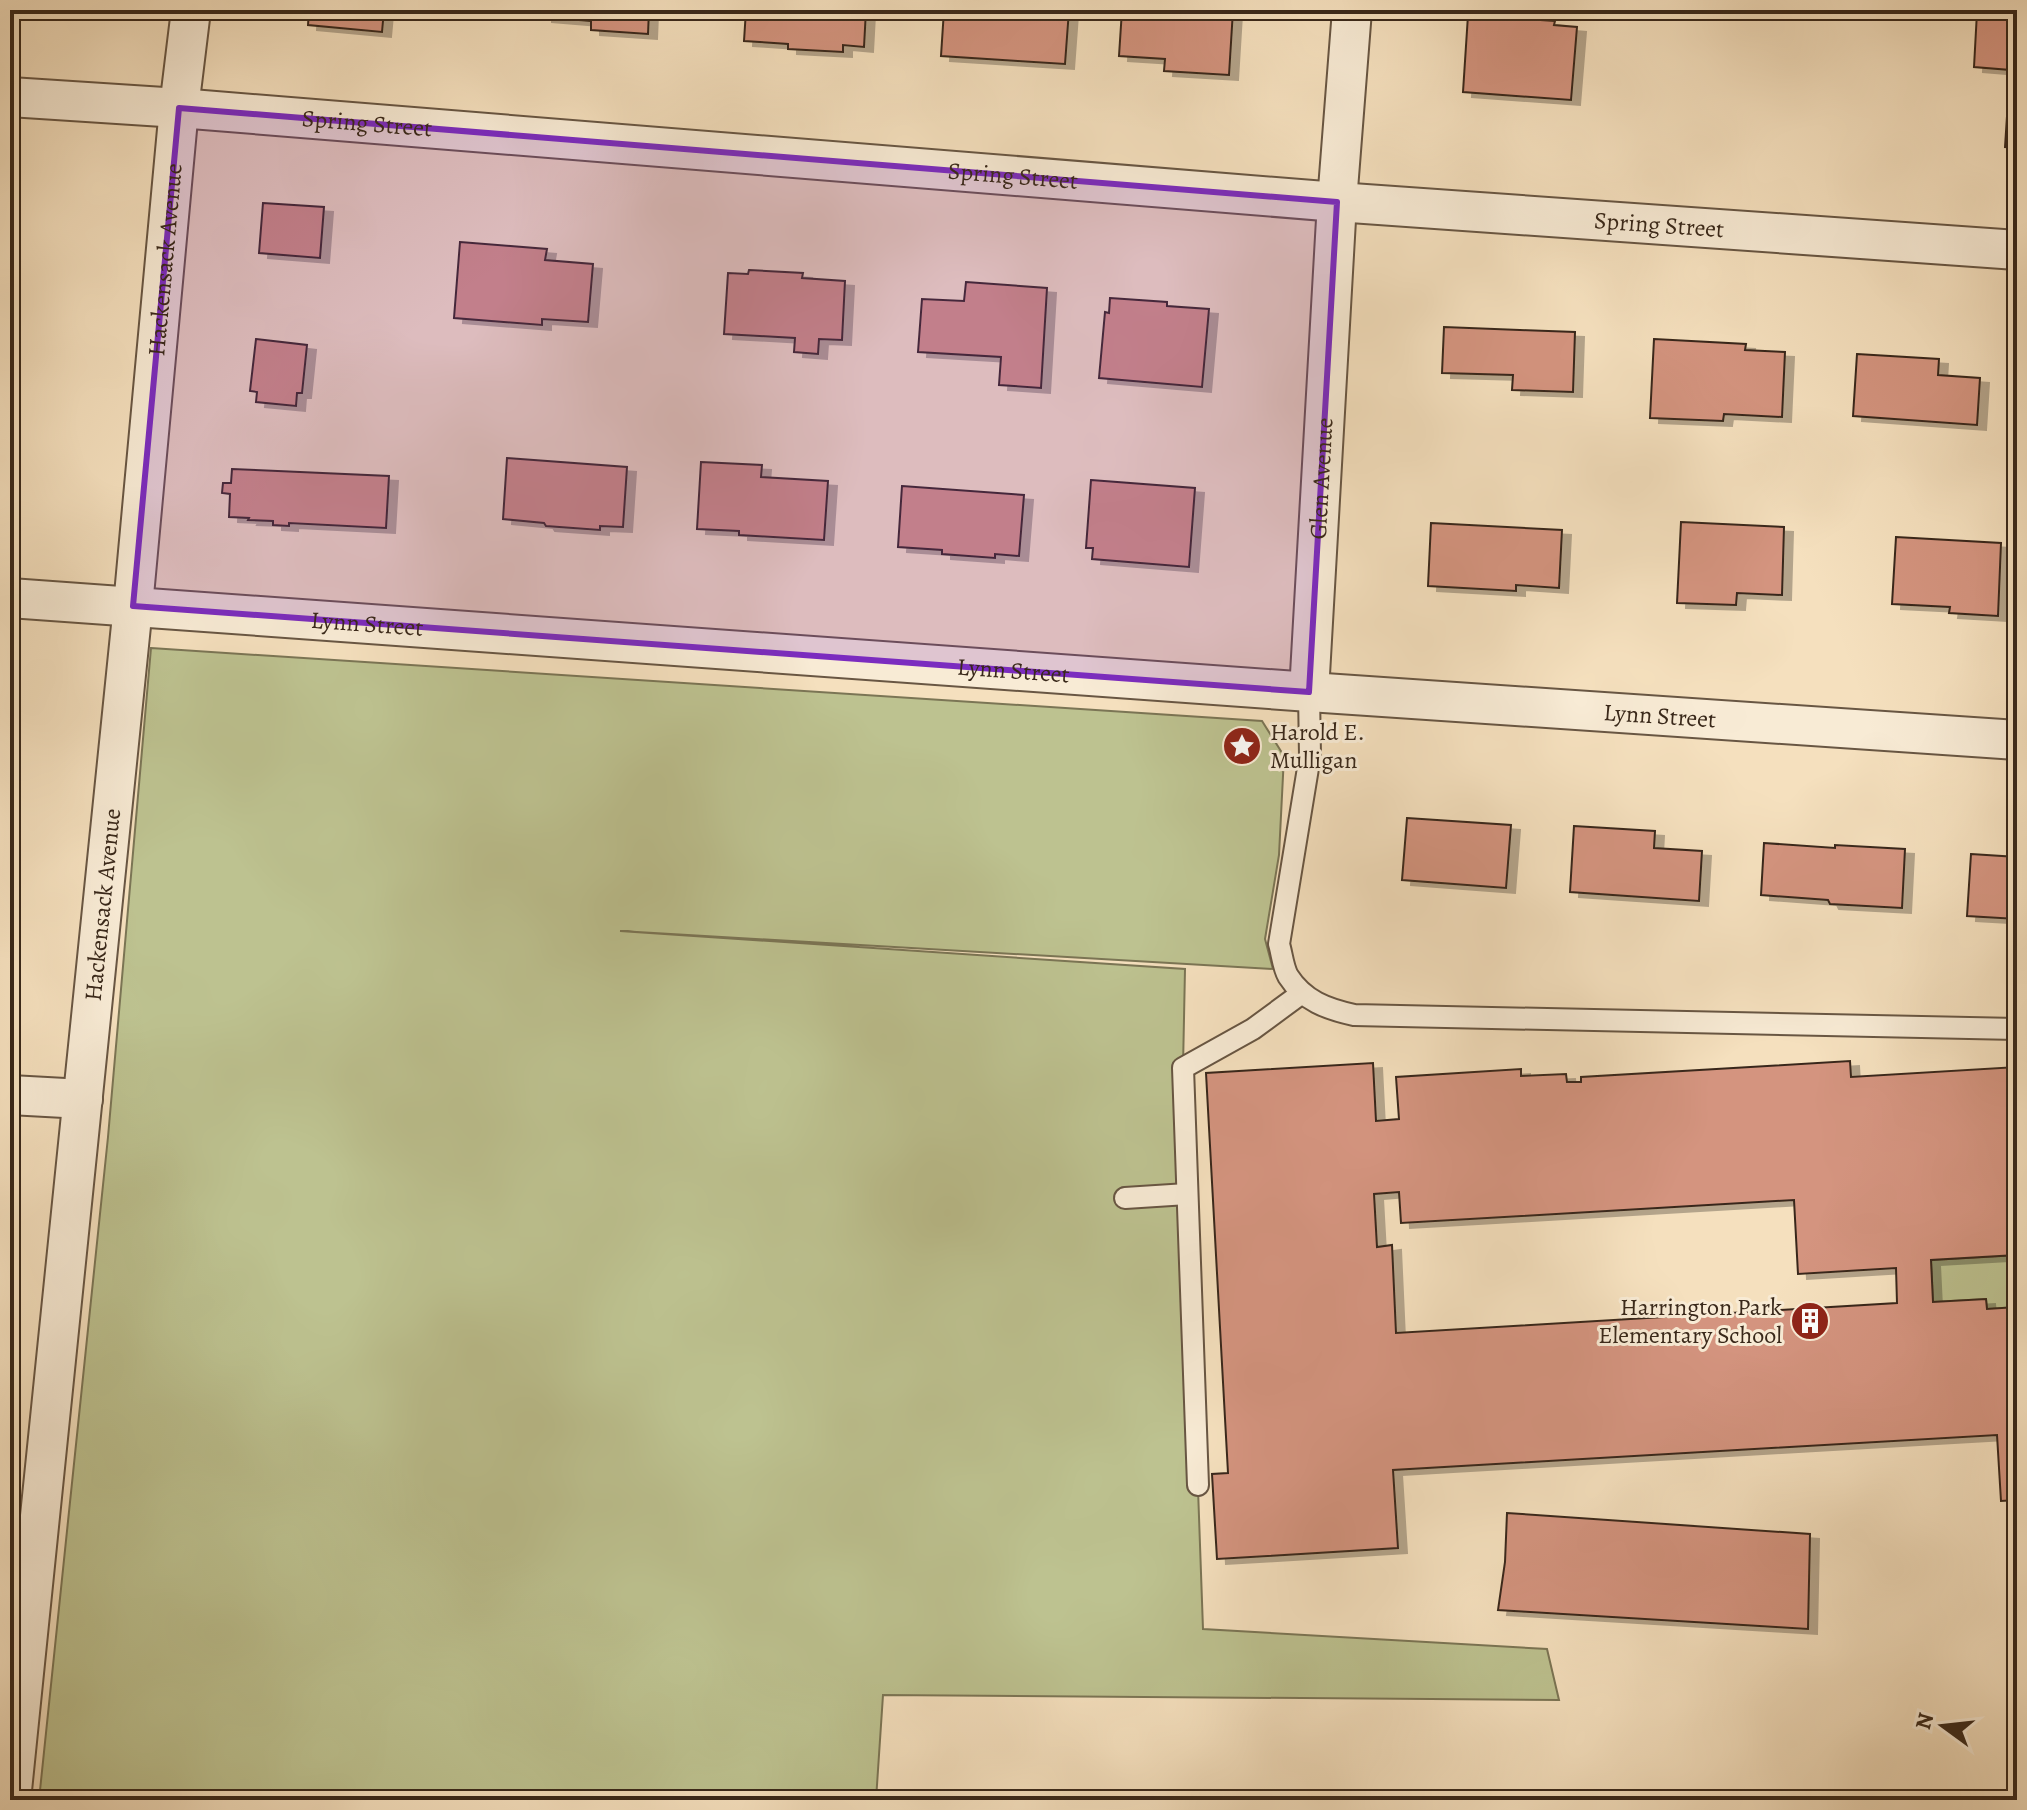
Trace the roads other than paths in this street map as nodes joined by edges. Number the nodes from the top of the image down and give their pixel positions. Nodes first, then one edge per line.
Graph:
1 (191, 10) edge
2 (1352, 10) edge
3 (10, 97) edge
4 (179, 108) junction
5 (1337, 202) junction
6 (2017, 250) edge
7 (10, 598) edge
8 (133, 606) junction
9 (1309, 692) junction
10 (2017, 740) edge
11 (1302, 993) junction
12 (2017, 1029) edge
13 (10, 1095) edge
14 (83, 1099) junction
15 (1187, 1194) junction
16 (1125, 1198) dead end
17 (1198, 1485) dead end
18 (22, 1590) edge
19 (11, 1800) edge

1 - 4 street, Hackensack Avenue
2 - 5 street, Glen Avenue
3 - 4 street, Spring Street
4 - 5 street, Spring Street
4 - 8 street, Hackensack Avenue
5 - 6 street, Spring Street
5 - 9 street, Glen Avenue
7 - 8 street, Lynn Street
8 - 9 street, Lynn Street
8 - 14 street, Hackensack Avenue
9 - 10 street, Lynn Street
9 - 11 lane, Glen Avenue
11 - 12 lane
11 - 15 lane
13 - 14 street
14 - 18 street, Hackensack Avenue
15 - 16 lane
15 - 17 lane
18 - 19 street, Hackensack Avenue

